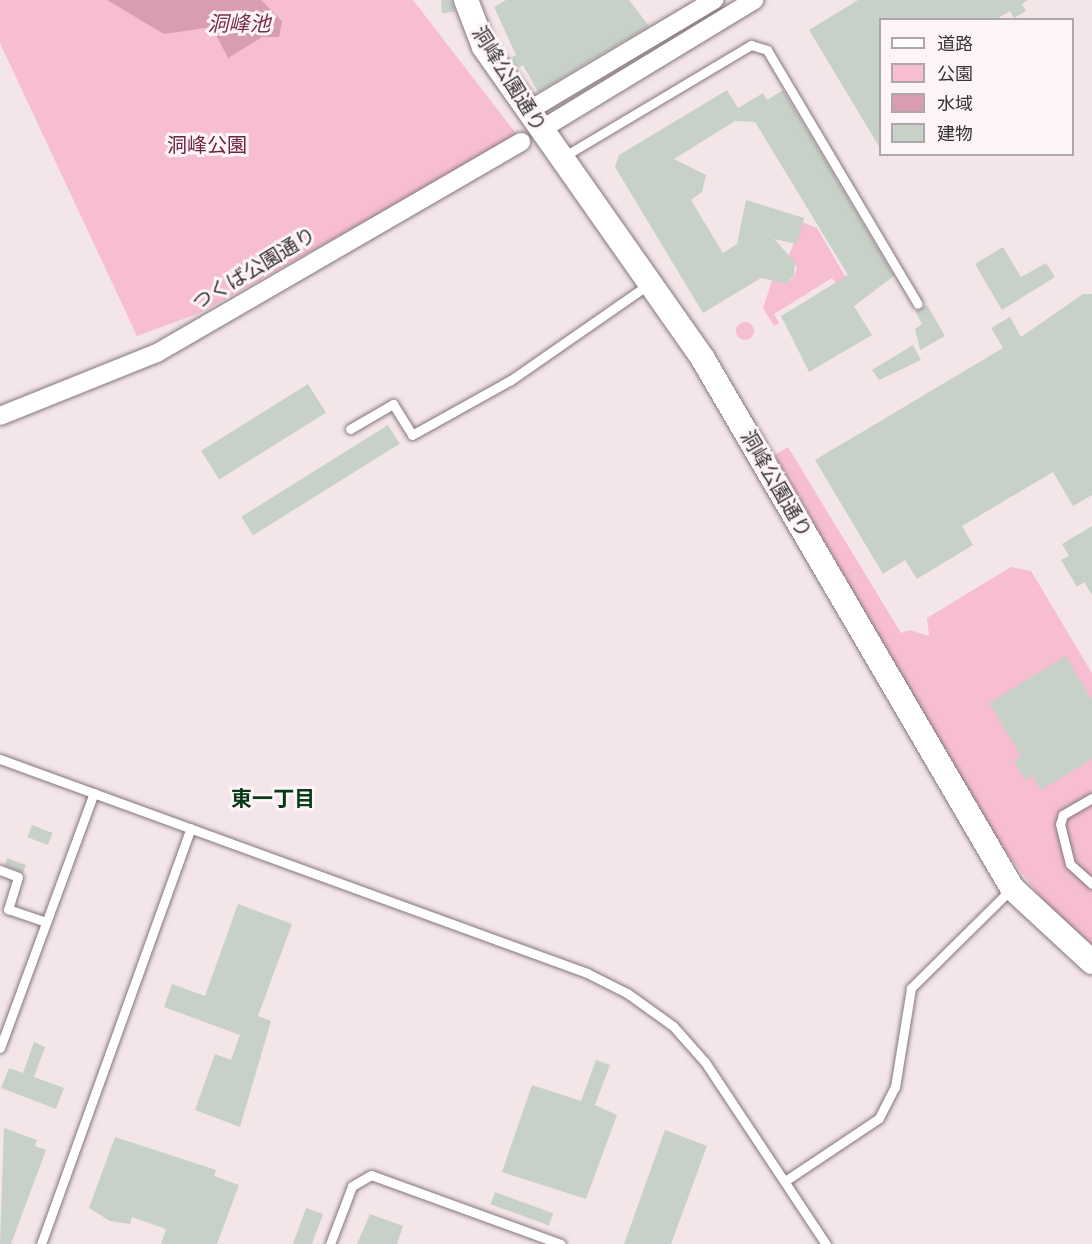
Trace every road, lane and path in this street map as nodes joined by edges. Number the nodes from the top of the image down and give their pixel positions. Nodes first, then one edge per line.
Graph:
1 (466, 0) edge
2 (714, 0) edge
3 (754, 0) edge
4 (528, 111) junction
5 (552, 123) dead end
6 (521, 142) dead end
7 (561, 158) junction
8 (651, 283) junction
9 (918, 304) dead end
10 (0, 416) edge
11 (350, 429) dead end
12 (0, 759) edge
13 (94, 794) junction
14 (1092, 798) edge
15 (192, 828) junction
16 (0, 870) edge
17 (1092, 884) edge
18 (1012, 888) junction
19 (46, 922) junction
20 (1092, 962) edge
21 (0, 1048) edge
22 (784, 1181) junction
23 (542, 1241) edge
24 (40, 1244) edge
25 (330, 1244) edge
26 (561, 1244) edge
27 (826, 1244) edge

1 - 4 street, 洞峰公園通り
2 - 4 street
3 - 5 street
4 - 7 street, 洞峰公園通り
6 - 10 street, つくば公園通り
7 - 8 street, 洞峰公園通り
7 - 9 lane
8 - 11 lane
8 - 18 street, 洞峰公園通り
12 - 13 lane
13 - 15 lane
13 - 19 lane
14 - 17 lane
15 - 22 lane
15 - 24 lane
16 - 19 lane
18 - 20 street, 洞峰公園通り
18 - 22 lane
19 - 21 lane
22 - 27 lane
23 - 25 lane
23 - 26 lane

